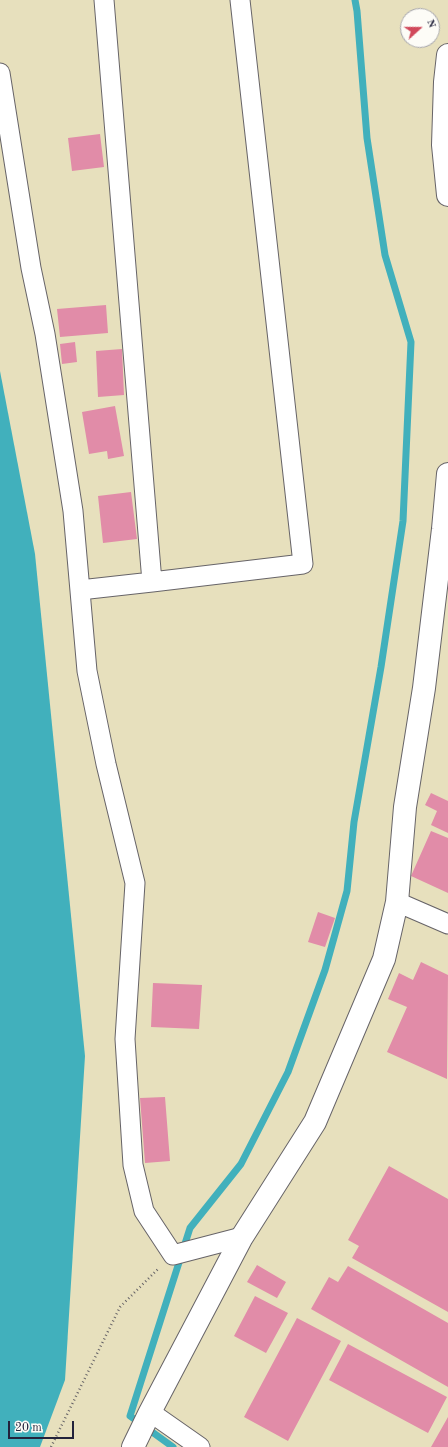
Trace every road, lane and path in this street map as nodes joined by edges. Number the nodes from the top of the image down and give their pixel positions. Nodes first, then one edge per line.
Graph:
1 (104, 0) edge
2 (240, 0) edge
3 (448, 56) edge
4 (0, 73) edge
5 (448, 195) edge
6 (448, 474) edge
7 (152, 582) junction
8 (80, 590) junction
9 (397, 902) junction
10 (448, 924) edge
11 (242, 1238) junction
12 (173, 1255) junction
13 (150, 1412) junction
14 (51, 1447) edge
15 (133, 1447) edge
16 (200, 1447) edge

1 - 7 street
2 - 7 street
3 - 5 street
4 - 8 street
6 - 9 street
7 - 8 street
8 - 12 street
9 - 10 street
9 - 11 street
11 - 12 street
11 - 13 street
12 - 14 path
13 - 15 street
13 - 16 street

